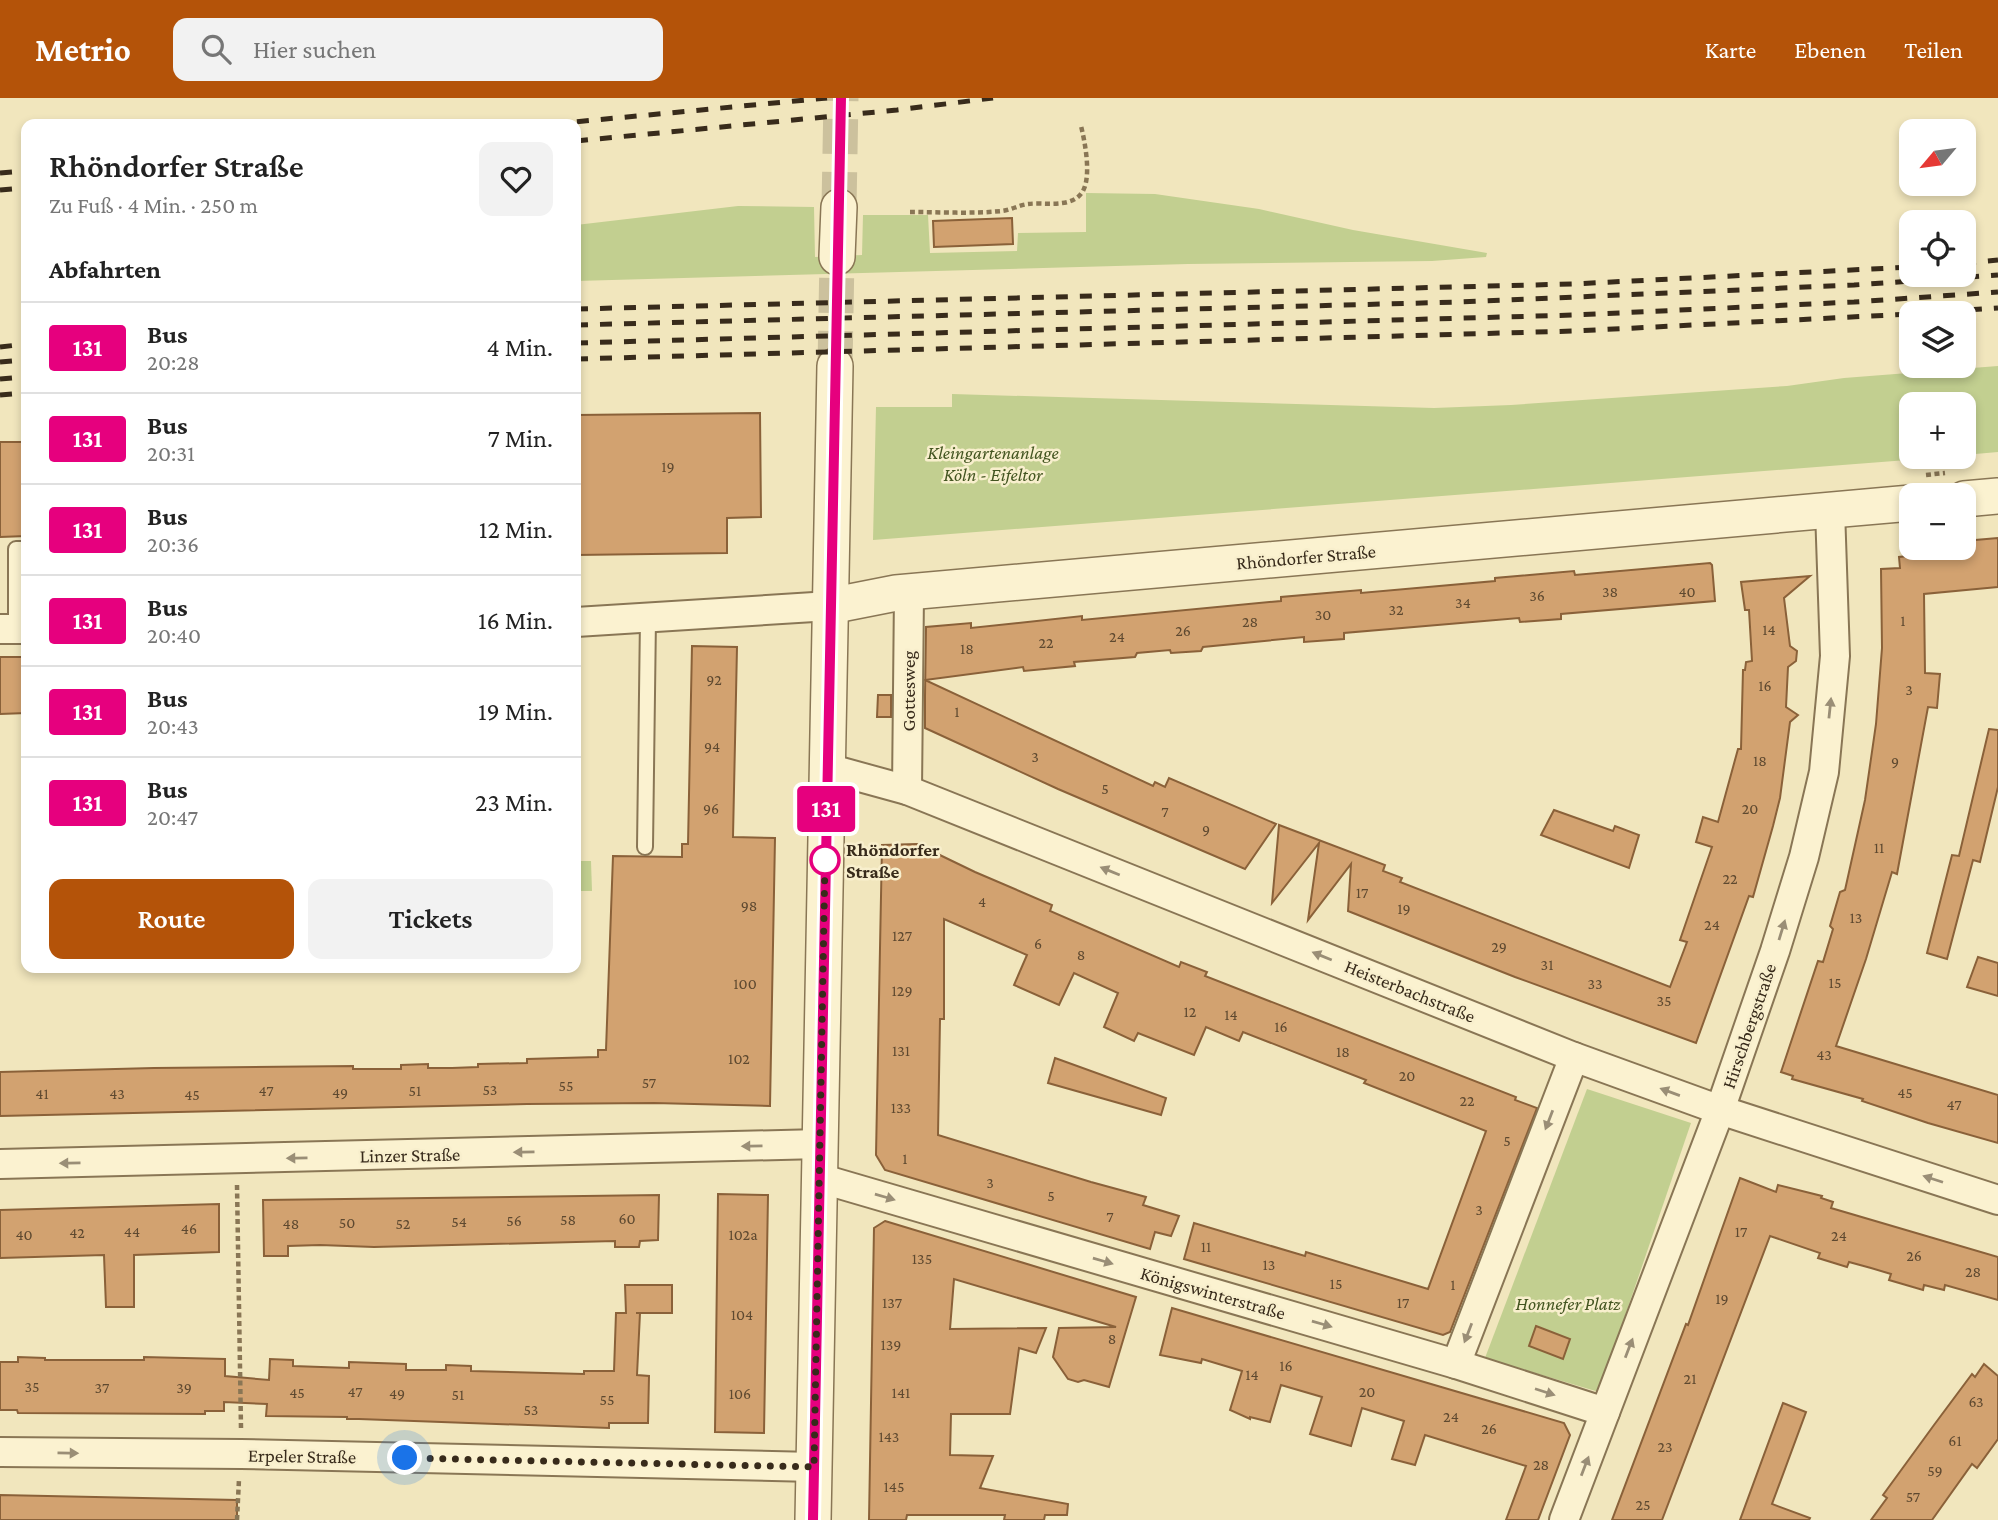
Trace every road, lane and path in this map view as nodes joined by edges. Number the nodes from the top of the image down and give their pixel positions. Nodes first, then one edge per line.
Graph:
1 (1081, 127) dead end
2 (839, 207) tunnel mouth
3 (910, 212) dead end
4 (837, 257) tunnel mouth
5 (835, 366) tunnel mouth
6 (1998, 496) edge
7 (1976, 498) edge
8 (1899, 504) edge
9 (1830, 510) junction
10 (21, 549) edge
11 (909, 593) junction
12 (830, 606) junction
13 (648, 618) junction
14 (581, 622) edge
15 (14, 629) edge
16 (827, 768) junction
17 (907, 790) junction
18 (645, 847) dead end
19 (1574, 1057) junction
20 (1720, 1110) junction
21 (237, 1159) junction
22 (820, 1161) junction
23 (0, 1164) edge
24 (1998, 1200) edge
25 (1456, 1364) junction
26 (1605, 1412) junction
27 (0, 1452) edge
28 (241, 1454) junction
29 (814, 1467) junction
30 (237, 1520) edge
31 (813, 1520) edge
32 (1564, 1520) edge

1 - 3 path
2 - 4 street
5 - 12 street
6 - 7 street
8 - 9 street, Rhöndorfer Straße
9 - 11 street, Rhöndorfer Straße
20 -> 9 street, Hirschbergstraße
10 - 15 lane
11 - 12 street, Rhöndorfer Straße
11 - 17 street, Gottesweg
12 - 13 street, Rhöndorfer Straße
12 - 16 street
13 - 14 street, Rhöndorfer Straße
13 - 18 lane
16 - 17 street, Heisterbachstraße
16 - 22 street
19 -> 17 street, Heisterbachstraße
20 -> 19 street, Heisterbachstraße
19 -> 25 street
24 -> 20 street, Heisterbachstraße
26 -> 20 street, Hirschbergstraße
22 -> 21 street, Linzer Straße
21 -> 23 street, Linzer Straße
21 - 28 path
22 -> 25 street, Königswinterstraße
22 - 29 street
25 -> 26 street, Königswinterstraße
32 -> 26 street, Hirschbergstraße
27 -> 28 street, Erpeler Straße
28 - 29 street, Erpeler Straße
28 - 30 path
29 - 31 street

